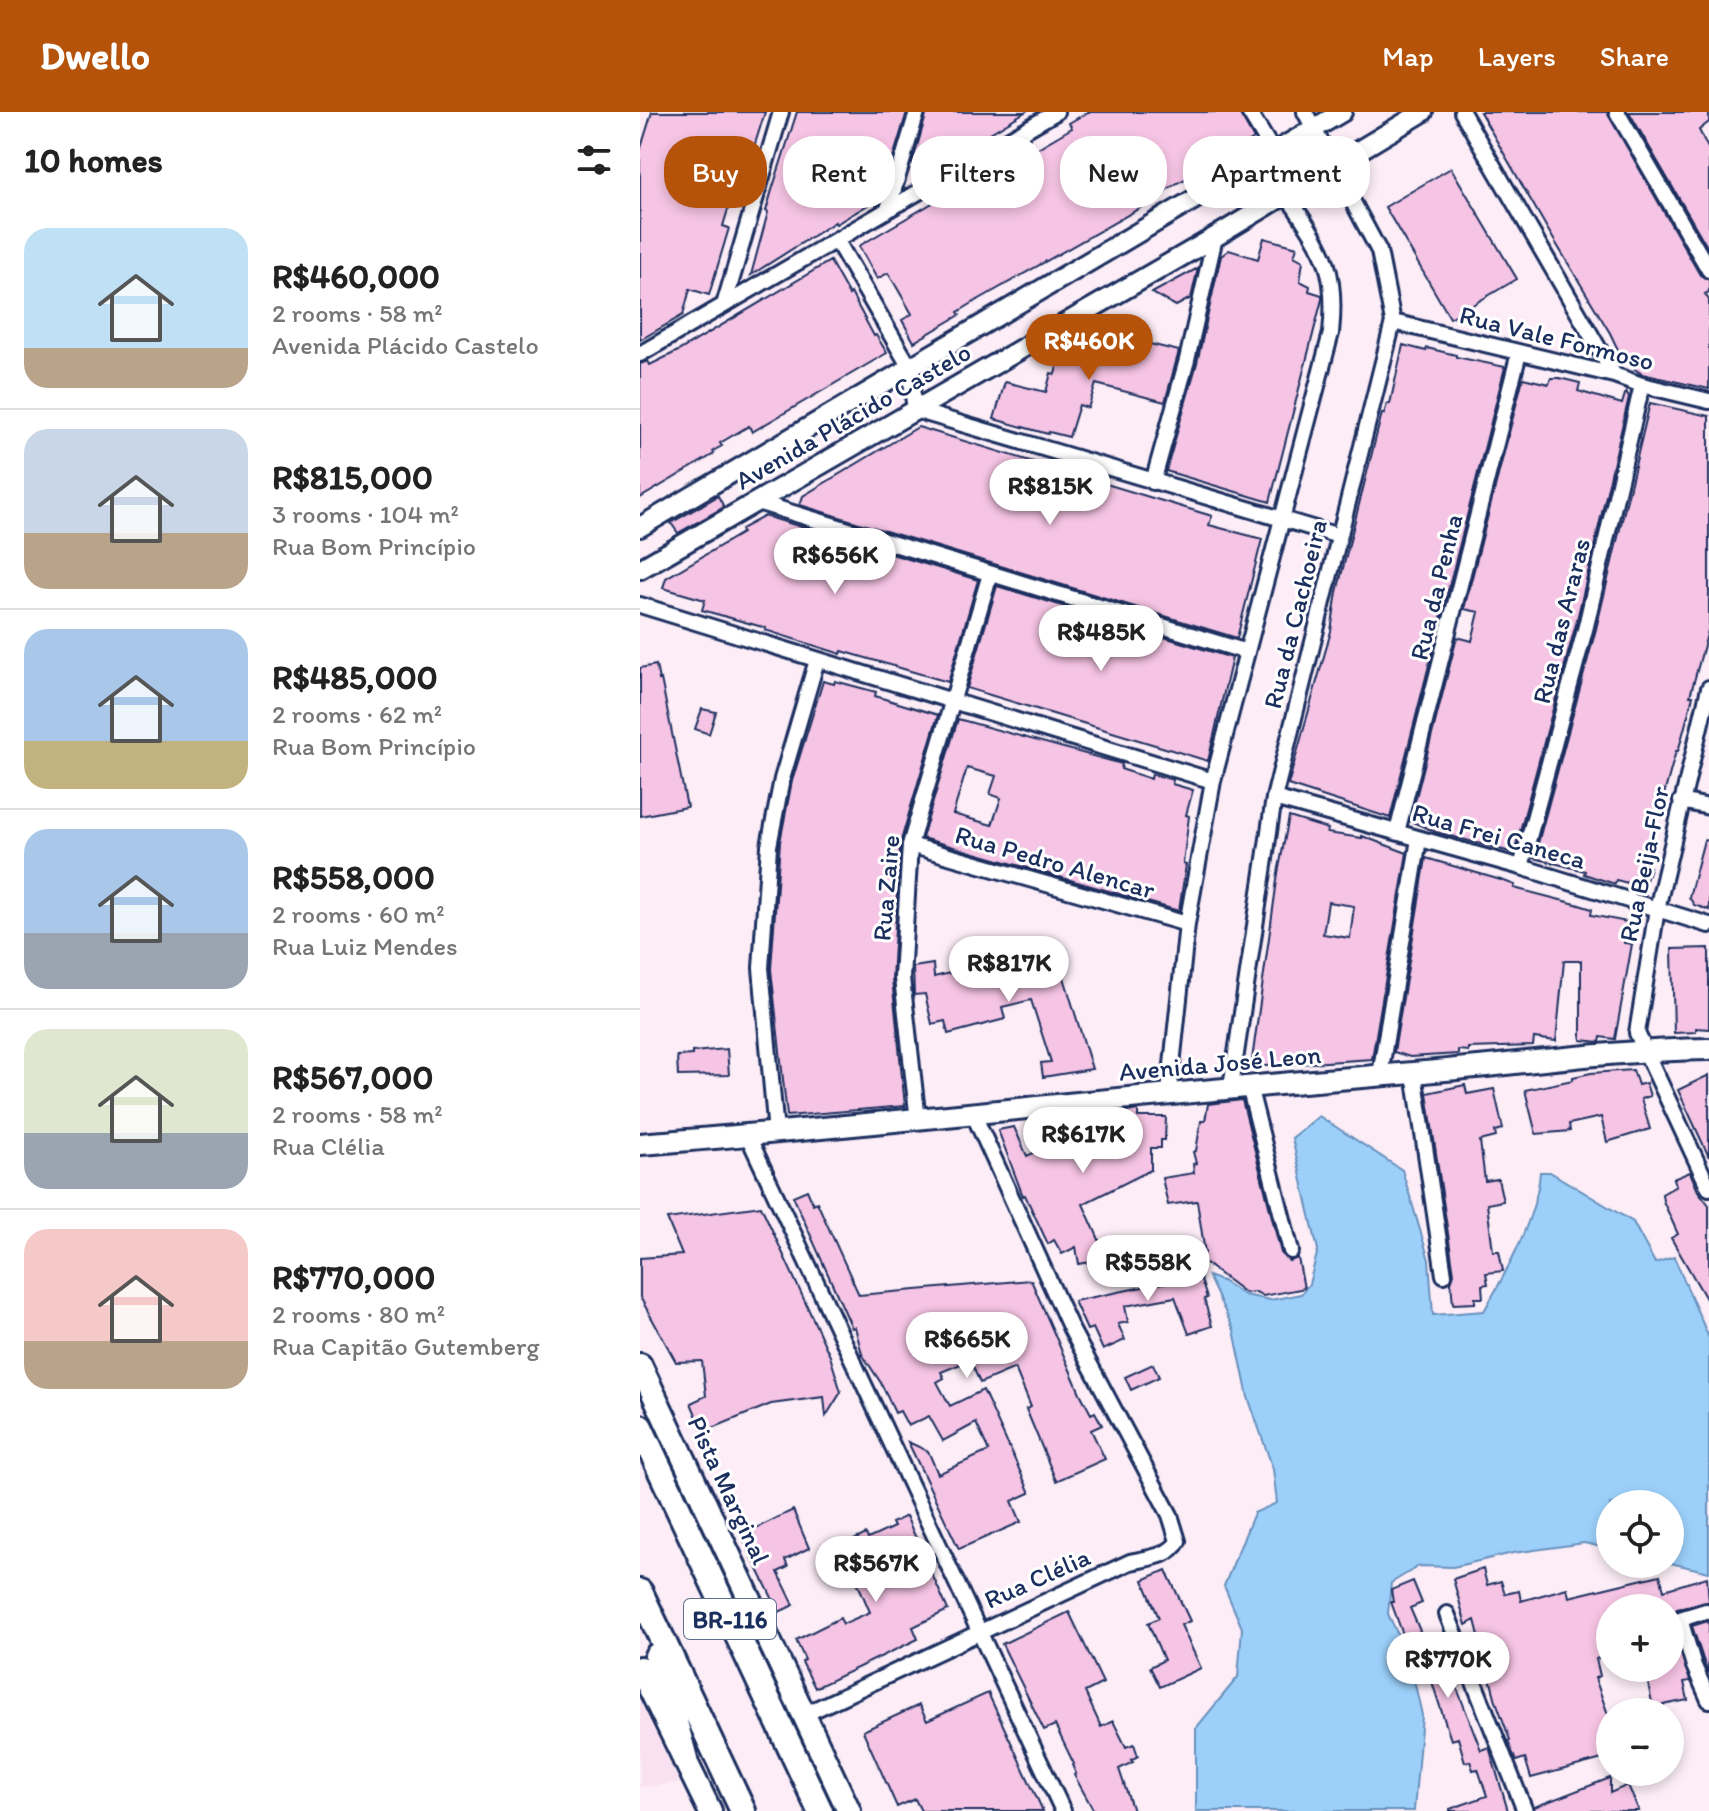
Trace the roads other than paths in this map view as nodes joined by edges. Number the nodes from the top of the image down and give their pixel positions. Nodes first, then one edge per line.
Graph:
1 (781, 112) edge
2 (917, 112) edge
3 (1056, 112) edge
4 (1249, 112) edge
5 (1342, 112) edge
6 (1423, 112) edge
7 (1462, 112) edge
8 (1617, 112) edge
9 (1308, 125) edge
10 (1266, 136) edge
11 (1370, 144) edge
12 (1183, 206) edge
13 (1264, 208) edge
14 (1301, 208) edge
15 (1354, 208) edge
16 (888, 209) junction
17 (1215, 237) junction
18 (837, 241) junction
19 (1709, 270) edge
20 (724, 305) junction
21 (1393, 322) junction
22 (1519, 353) junction
23 (640, 354) edge
24 (909, 366) junction
25 (1614, 375) junction
26 (1642, 385) junction
27 (1709, 401) edge
28 (915, 410) junction
29 (1153, 482) junction
30 (757, 502) junction
31 (1280, 520) junction
32 (640, 527) edge
33 (1336, 535) junction
34 (640, 569) edge
35 (990, 574) junction
36 (640, 605) edge
37 (1247, 652) junction
38 (817, 660) junction
39 (1709, 688) edge
40 (951, 702) junction
41 (1213, 781) junction
42 (1274, 798) junction
43 (1681, 801) junction
44 (1709, 807) edge
45 (1397, 832) junction
46 (1419, 839) junction
47 (910, 845) junction
48 (1521, 867) junction
49 (1657, 909) junction
50 (1187, 924) junction
51 (1709, 925) edge
52 (1709, 1049) edge
53 (1645, 1050) junction
54 (1414, 1073) junction
55 (1380, 1075) junction
56 (1232, 1087) junction
57 (1176, 1092) junction
58 (974, 1115) junction
59 (918, 1121) junction
60 (776, 1133) junction
61 (748, 1136) junction
62 (640, 1144) edge
63 (1709, 1188) edge
64 (1291, 1251) dead end
65 (1444, 1275) dead end
66 (640, 1365) edge
67 (640, 1427) edge
68 (640, 1592) edge
69 (640, 1604) edge
70 (1706, 1611) dead end
71 (1447, 1614) dead end
72 (979, 1631) junction
73 (640, 1668) edge
74 (1709, 1700) edge
75 (803, 1715) junction
76 (685, 1759) junction
77 (708, 1811) edge
78 (743, 1811) edge
79 (820, 1811) edge
80 (849, 1811) edge
81 (1063, 1811) edge
82 (1525, 1811) edge

1 - 20 street
2 - 16 street
3 - 16 street
4 - 10 street
5 - 9 street, Avenida Plácido Castelo
6 - 11 street, Avenida Plácido Castelo
7 - 25 street
8 - 19 street
12 - 24 street, Avenida Plácido Castelo
13 - 17 street, Avenida Plácido Castelo
14 - 31 street, Rua da Cachoeira
15 - 21 street, Rua da Cachoeira
16 - 18 street
17 - 28 street, Avenida Plácido Castelo
17 - 29 street
18 - 20 street
18 - 24 street
20 - 23 street
21 - 22 street, Rua Vale Formoso
21 - 33 street, Rua da Cachoeira
22 - 25 street, Rua Vale Formoso
22 - 45 street, Rua da Penha
24 - 28 street
24 - 32 street, Avenida Plácido Castelo
25 - 26 street, Rua Vale Formoso
26 - 27 street, Rua Vale Formoso
26 - 48 street, Rua das Araras
28 - 29 street
28 - 30 street, Avenida Plácido Castelo
29 - 31 street
30 - 34 street, Avenida Plácido Castelo
30 - 35 street
31 - 33 street
31 - 37 street, Rua da Cachoeira
33 - 42 street, Rua da Cachoeira
35 - 37 street
35 - 40 street, Rua Zaire
36 - 38 street
37 - 41 street, Rua da Cachoeira
38 - 40 street
38 - 60 street
39 - 43 street, Rua Beija-Flor
40 - 41 street
40 - 47 street, Rua Zaire
41 - 50 street, Rua da Cachoeira
42 - 45 street, Rua Frei Caneca
42 - 56 street, Rua da Cachoeira
43 - 44 street
43 - 49 street, Rua Beija-Flor
45 - 46 street, Rua Frei Caneca
46 - 48 street, Rua Frei Caneca
46 - 55 street
47 - 50 street, Rua Pedro Alencar
47 - 59 street, Rua Zaire
48 - 49 street, Rua Frei Caneca
49 - 51 street, Rua Frei Caneca
49 - 53 street, Rua Beija-Flor
50 - 57 street, Rua da Cachoeira
52 - 53 main road, Avenida José Leon
53 - 54 main road, Avenida José Leon
53 - 63 street, Rua Beija-Flor
54 - 55 main road, Avenida José Leon
54 - 65 street
55 - 56 main road, Avenida José Leon
56 - 57 main road, Avenida José Leon
56 - 64 street
57 - 58 main road, Avenida José Leon
58 - 59 main road, Avenida José Leon
58 - 72 street, Rua Clélia
59 - 60 main road, Avenida José Leon
60 - 61 main road, Avenida José Leon
61 - 62 main road, Avenida José Leon
61 - 72 street
66 - 75 main road, Pista Marginal / BR-116
67 - 79 highway, BR-116
68 - 78 highway, BR-116
69 - 76 highway
70 - 74 street
71 - 82 street
72 - 75 street, Rua Clélia
72 - 81 street
73 - 76 main road
75 - 80 main road, Pista Marginal / BR-116
76 - 77 main road

